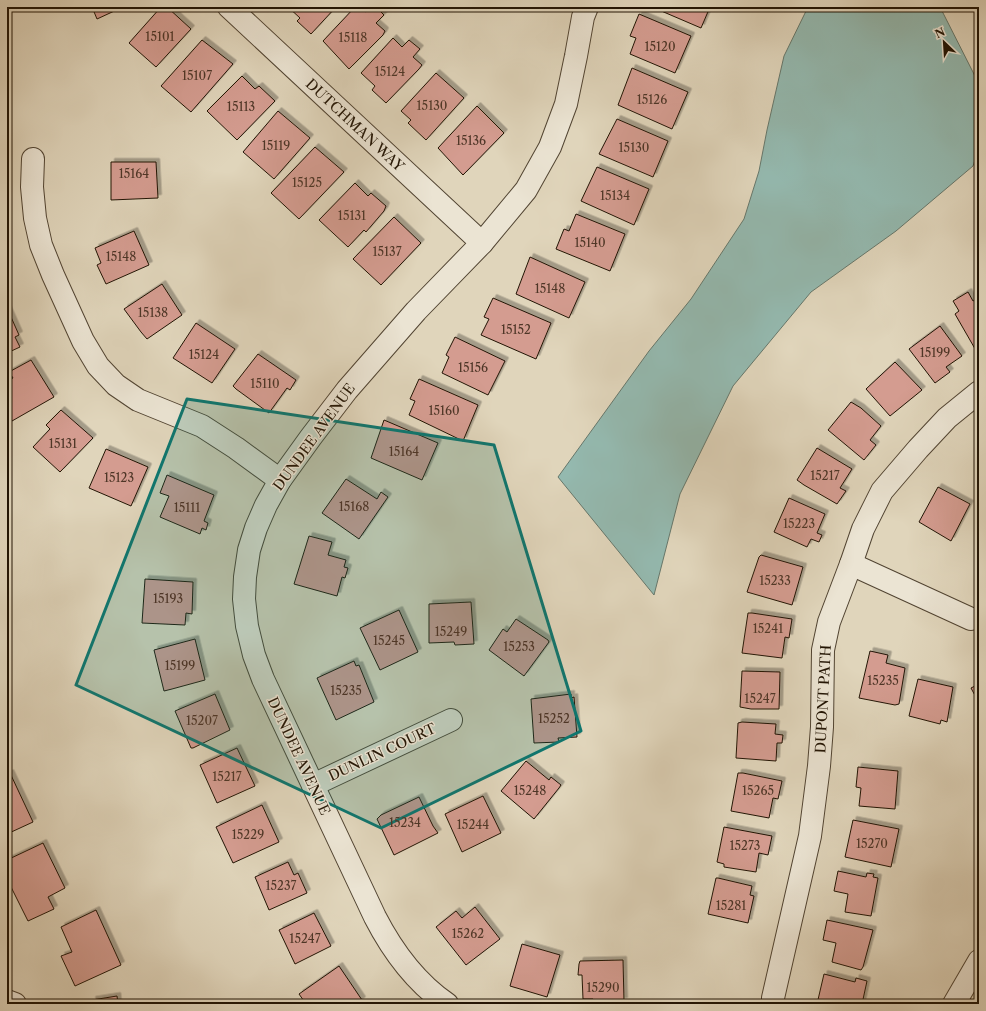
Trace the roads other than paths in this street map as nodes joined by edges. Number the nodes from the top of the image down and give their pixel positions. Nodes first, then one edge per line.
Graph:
1 (228, 7) edge
2 (587, 7) edge
3 (33, 159) dead end
4 (482, 243) junction
5 (979, 392) edge
6 (280, 480) junction
7 (851, 564) junction
8 (971, 619) dead end
9 (451, 720) dead end
10 (313, 784) junction
11 (979, 961) edge
12 (7, 1001) edge
13 (15, 1004) edge
14 (447, 1004) edge
15 (773, 1004) edge
16 (954, 1004) edge

1 - 4 street, DUTCHMAN WAY
2 - 4 street, DUNDEE AVENUE
3 - 6 street
4 - 6 street, DUNDEE AVENUE
5 - 7 street, DUPONT PATH
6 - 10 street, DUNDEE AVENUE
7 - 8 street
7 - 15 street, DUPONT PATH
9 - 10 street, DUNLIN COURT
10 - 14 street, DUNDEE AVENUE
11 - 16 street
12 - 13 street

